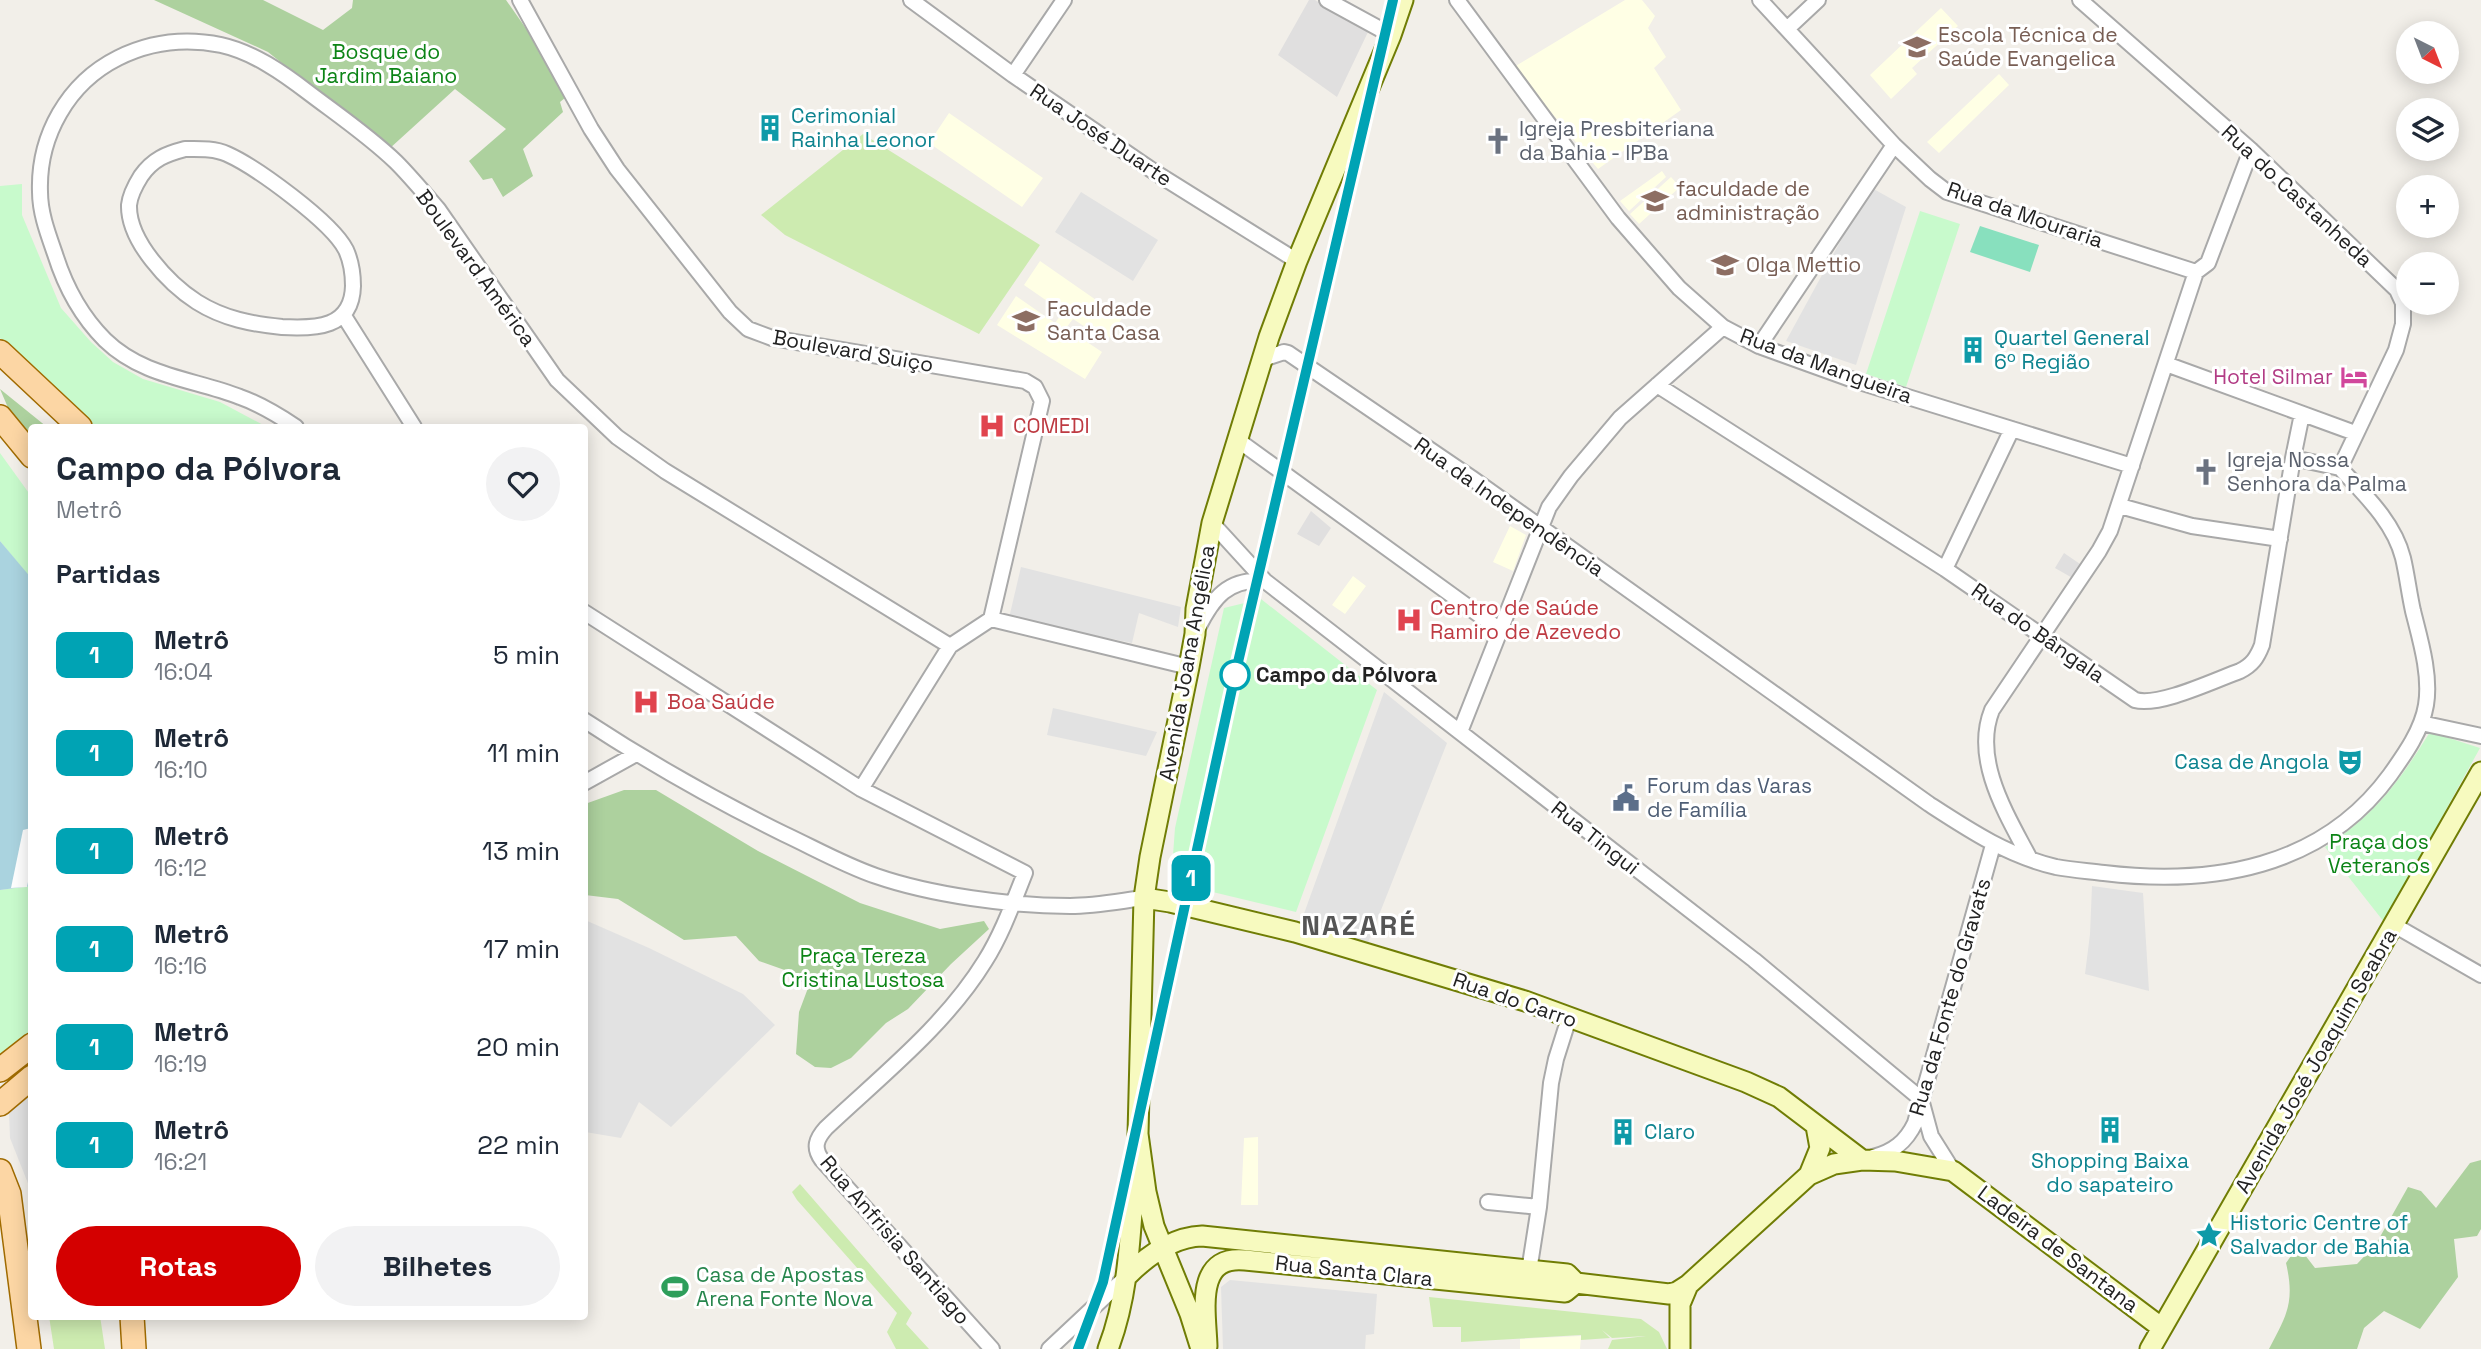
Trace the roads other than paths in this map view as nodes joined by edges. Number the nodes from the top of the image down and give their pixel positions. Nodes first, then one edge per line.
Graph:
1 (520, 0) edge
2 (911, 0) edge
3 (1064, 0) edge
4 (1327, 0) edge
5 (1403, 0) edge
6 (1457, 0) edge
7 (1760, 0) edge
8 (1818, 0) edge
9 (2080, 0) edge
10 (1787, 29) junction
11 (1391, 36) junction
12 (1013, 75) junction
13 (1894, 145) junction
14 (2251, 150) junction
15 (1297, 261) junction
16 (2196, 272) junction
17 (344, 316) junction
18 (1723, 327) junction
19 (1759, 346) junction
20 (0, 352) edge
21 (1263, 359) junction
22 (2166, 364) junction
23 (1657, 385) junction
24 (2302, 414) junction
25 (0, 417) edge
26 (77, 424) edge
27 (292, 424) edge
28 (412, 424) edge
29 (2012, 429) junction
30 (2355, 433) junction
31 (1239, 441) junction
32 (28, 451) edge
33 (2293, 457) junction
34 (2132, 466) junction
35 (2340, 468) junction
36 (2120, 506) junction
37 (1212, 523) junction
38 (1539, 528) junction
39 (2280, 539) junction
40 (1945, 569) junction
41 (1265, 581) junction
42 (588, 615) edge
43 (991, 619) junction
44 (1500, 630) junction
45 (1195, 634) junction
46 (2042, 636) junction
47 (950, 646) junction
48 (1189, 667) junction
49 (588, 723) edge
50 (2421, 723) junction
51 (1460, 732) junction
52 (2481, 736) edge
53 (636, 754) junction
54 (2481, 772) edge
55 (588, 781) edge
56 (861, 789) junction
57 (1993, 845) junction
58 (2030, 859) junction
59 (1144, 898) junction
60 (1013, 903) junction
61 (2394, 925) junction
62 (2481, 975) edge
63 (1569, 1018) junction
64 (28, 1048) edge
65 (0, 1070) edge
66 (28, 1080) edge
67 (1921, 1099) junction
68 (0, 1104) edge
69 (1816, 1126) junction
70 (1138, 1134) junction
71 (1862, 1160) junction
72 (0, 1171) edge
73 (1953, 1171) junction
74 (1809, 1175) junction
75 (1488, 1202) dead end
76 (1539, 1207) junction
77 (1163, 1248) junction
78 (1529, 1271) junction
79 (1127, 1276) junction
80 (1576, 1283) junction
81 (1688, 1284) junction
82 (1659, 1293) junction
83 (1679, 1315) junction
84 (132, 1320) edge
85 (2162, 1328) junction
86 (29, 1349) edge
87 (134, 1349) edge
88 (992, 1349) edge
89 (1049, 1349) edge
90 (1108, 1349) edge
91 (1201, 1349) edge
92 (1207, 1349) edge
93 (1680, 1349) edge
94 (2150, 1349) edge

1 - 43 street, Boulevard Suiço
2 - 12 street, Rua José Duarte
3 - 12 street
4 - 11 street
5 - 11 street, Avenida Joana Angélica
6 - 18 street, Rua da Mangueira
7 - 10 street, Rua da Mouraria
8 - 10 street
9 - 14 street, Rua do Castanheda
10 - 13 street, Rua da Mouraria
11 - 15 street, Avenida Joana Angélica
12 - 15 street, Rua José Duarte
13 - 16 street, Rua da Mouraria
13 - 19 street
14 - 16 street
14 - 30 street, Rua do Castanheda
15 - 21 street, Avenida Joana Angélica
16 - 22 street
17 - 17 street
17 - 28 street
18 - 19 street, Rua da Mangueira
18 - 23 street
19 - 29 street, Rua da Mangueira
20 - 26 main road
21 - 31 street, Avenida Joana Angélica
21 - 38 street, Rua da Independência
22 - 24 street
22 - 34 street
23 - 38 street
23 - 40 street, Rua do Bângala
24 - 30 street
24 - 33 street, Rua do Bângala
25 - 32 main road
27 - 47 street, Boulevard América
29 - 34 street, Rua da Mangueira
29 - 40 street
30 - 35 street
31 - 37 street, Avenida Joana Angélica
31 - 44 street
33 - 35 street
33 - 39 street, Rua do Bângala
34 - 36 street
35 - 50 street, Rua da Independência
36 - 39 street
36 - 46 street
37 - 41 street, Rua Tingui
37 - 45 street, Avenida Joana Angélica
38 - 44 street
38 - 57 street, Rua da Independência
39 - 46 street, Rua do Bângala
40 - 46 street, Rua do Bângala
41 - 45 street
41 - 51 street, Rua Tingui
42 - 56 street
43 - 47 street
43 - 48 street
44 - 51 street
45 - 48 street, Avenida Joana Angélica
46 - 58 street
47 - 56 street
48 - 59 street, Avenida Joana Angélica
49 - 53 street
50 - 52 street
50 - 58 street, Rua da Independência
51 - 67 street, Rua Tingui
53 - 55 street
53 - 60 street
54 - 61 street, Avenida José Joaquim Seabra
56 - 60 street
57 - 58 street, Rua da Independência
57 - 67 street, Rua da Fonte do Gravats
59 - 60 street
59 - 63 street, Rua do Carro
59 - 70 street, Avenida Joana Angélica
60 - 88 street, Rua Anfrisia Santiago
61 - 62 street
61 - 85 street, Avenida José Joaquim Seabra
63 - 69 street, Rua do Carro
63 - 76 street
64 - 65 main road
66 - 68 main road
67 - 71 street, Rua da Fonte do Gravats
67 - 73 street, Ladeira de Santana
69 - 71 street, Rua do Carro
69 - 74 street
70 - 77 street, Avenida Joana Angélica
70 - 79 street
71 - 73 street, Ladeira de Santana
71 - 74 street, Ladeira de Santana
72 - 86 main road
73 - 85 street, Ladeira de Santana
74 - 81 street
75 - 76 street
76 - 78 street
77 - 78 street, Rua Santa Clara
77 - 79 street, Rua Santa Clara
77 - 91 street, Avenida Joana Angélica
78 - 80 street, Rua Santa Clara
79 - 89 street
79 - 90 street
80 - 82 street, Rua Santa Clara
80 - 92 street, Rua Santa Clara
81 - 82 street, Rua Santa Clara
81 - 83 street
82 - 83 street
83 - 93 street
84 - 87 main road
85 - 94 street, Avenida José Joaquim Seabra

